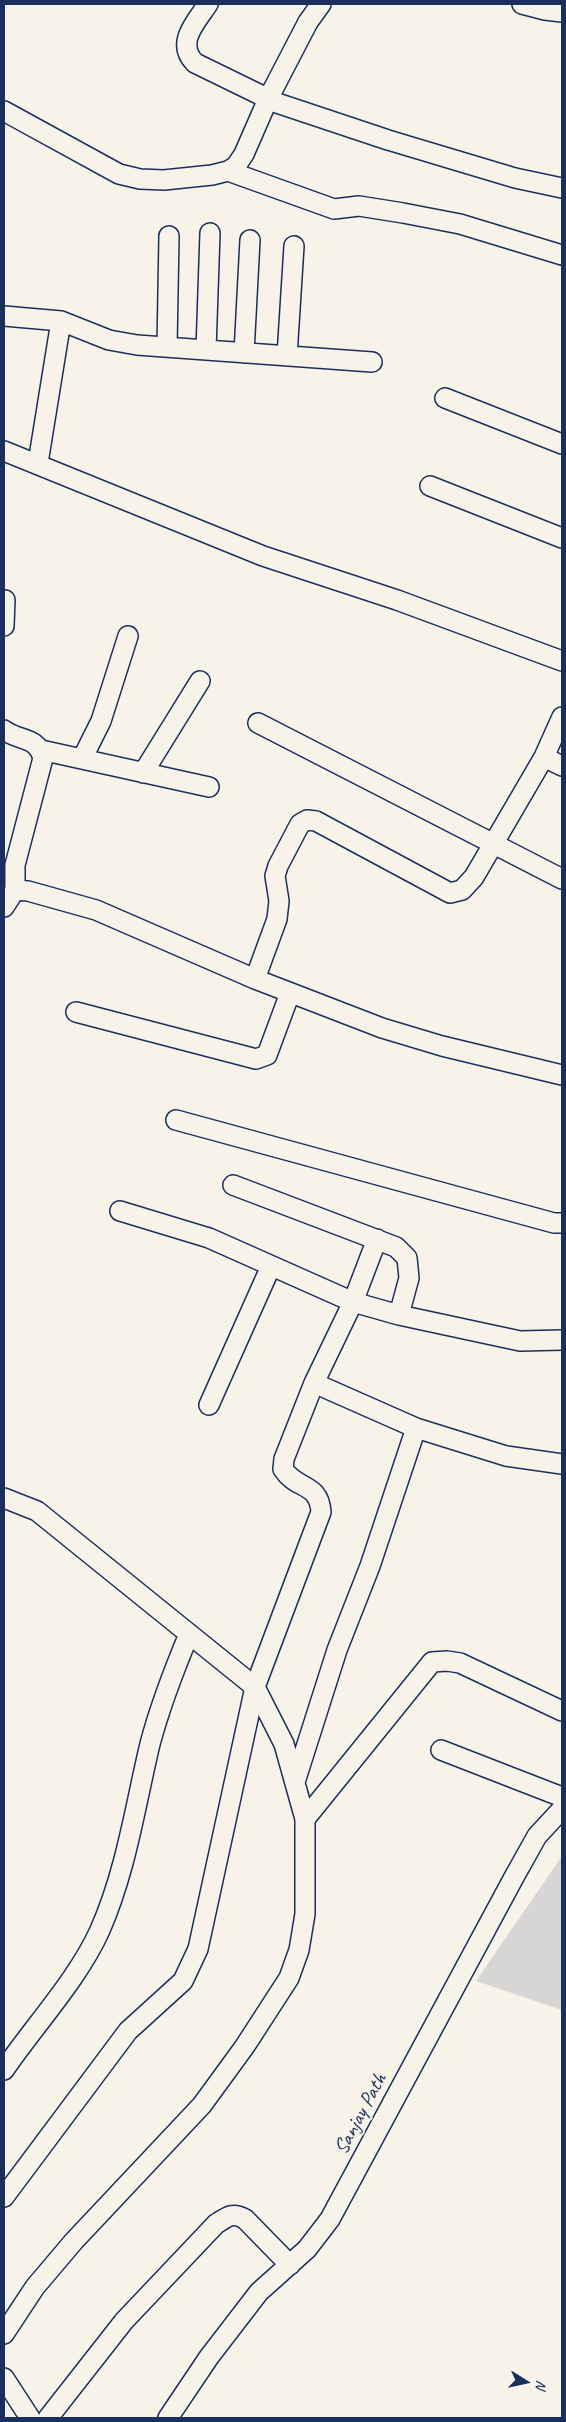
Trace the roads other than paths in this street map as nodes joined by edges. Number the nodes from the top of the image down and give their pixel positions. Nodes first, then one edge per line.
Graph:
1 (208, 4) edge
2 (321, 4) edge
3 (522, 4) edge
4 (562, 12) edge
5 (268, 99) junction
6 (4, 111) edge
7 (228, 171) junction
8 (562, 188) edge
9 (210, 233) dead end
10 (169, 236) dead end
11 (250, 240) dead end
12 (294, 246) dead end
13 (562, 255) edge
14 (4, 316) edge
15 (61, 321) junction
16 (167, 347) junction
17 (206, 350) junction
18 (244, 353) junction
19 (287, 356) junction
20 (372, 362) dead end
21 (445, 398) dead end
22 (562, 444) edge
23 (4, 451) edge
24 (38, 464) junction
25 (430, 486) dead end
26 (562, 538) edge
27 (5, 600) dead end
28 (4, 626) edge
29 (128, 636) dead end
30 (562, 661) edge
31 (200, 681) dead end
32 (562, 717) edge
33 (258, 723) dead end
34 (4, 730) edge
35 (41, 750) junction
36 (544, 757) junction
37 (82, 760) junction
38 (562, 766) edge
39 (144, 773) junction
40 (210, 787) dead end
41 (494, 843) junction
42 (562, 879) edge
43 (15, 890) junction
44 (4, 906) edge
45 (255, 979) junction
46 (290, 993) junction
47 (76, 1012) dead end
48 (562, 1075) edge
49 (176, 1120) dead end
50 (232, 1185) dead end
51 (120, 1211) dead end
52 (562, 1223) edge
53 (377, 1239) junction
54 (271, 1266) junction
55 (353, 1302) junction
56 (399, 1315) junction
57 (562, 1340) edge
58 (314, 1383) junction
59 (210, 1404) dead end
60 (416, 1428) junction
61 (562, 1464) edge
62 (4, 1498) edge
63 (189, 1634) junction
64 (255, 1687) junction
65 (562, 1711) edge
66 (441, 1750) dead end
67 (295, 1782) junction
68 (562, 1796) edge
69 (562, 1809) edge
70 (305, 1819) junction
71 (4, 2070) edge
72 (4, 2197) edge
73 (290, 2265) junction
74 (4, 2334) edge
75 (4, 2378) edge
76 (30, 2418) edge
77 (48, 2418) edge
78 (168, 2418) edge

1 - 5 street
2 - 5 street
3 - 4 street
5 - 7 street
5 - 8 street
6 - 7 street
7 - 13 street
9 - 17 street
10 - 16 street
11 - 18 street
12 - 19 street
14 - 15 street
15 - 16 street
15 - 24 street
16 - 17 street
17 - 18 street
18 - 19 street
19 - 20 street
21 - 22 street
23 - 24 street
24 - 30 street
25 - 26 street
27 - 28 street
29 - 37 street
31 - 39 street
32 - 36 street
33 - 41 street
34 - 35 street
35 - 37 street
35 - 43 street
36 - 38 street
36 - 41 street
37 - 39 street
39 - 40 street
41 - 42 street
41 - 45 street
43 - 44 street
43 - 45 street
45 - 46 street
46 - 47 street
46 - 48 street
49 - 52 street
50 - 53 street
51 - 54 street
53 - 55 street
53 - 56 street
54 - 55 street
54 - 59 street
55 - 56 street
55 - 58 street
56 - 57 street
58 - 60 street
58 - 64 street
60 - 61 street
60 - 67 street
62 - 63 street
63 - 64 street
63 - 71 street
64 - 67 street
64 - 72 street
65 - 70 street
66 - 68 street
67 - 70 street
69 - 73 street, Sanjay Path
70 - 74 street
73 - 77 street
73 - 78 street, Sanjay Path
75 - 76 street

